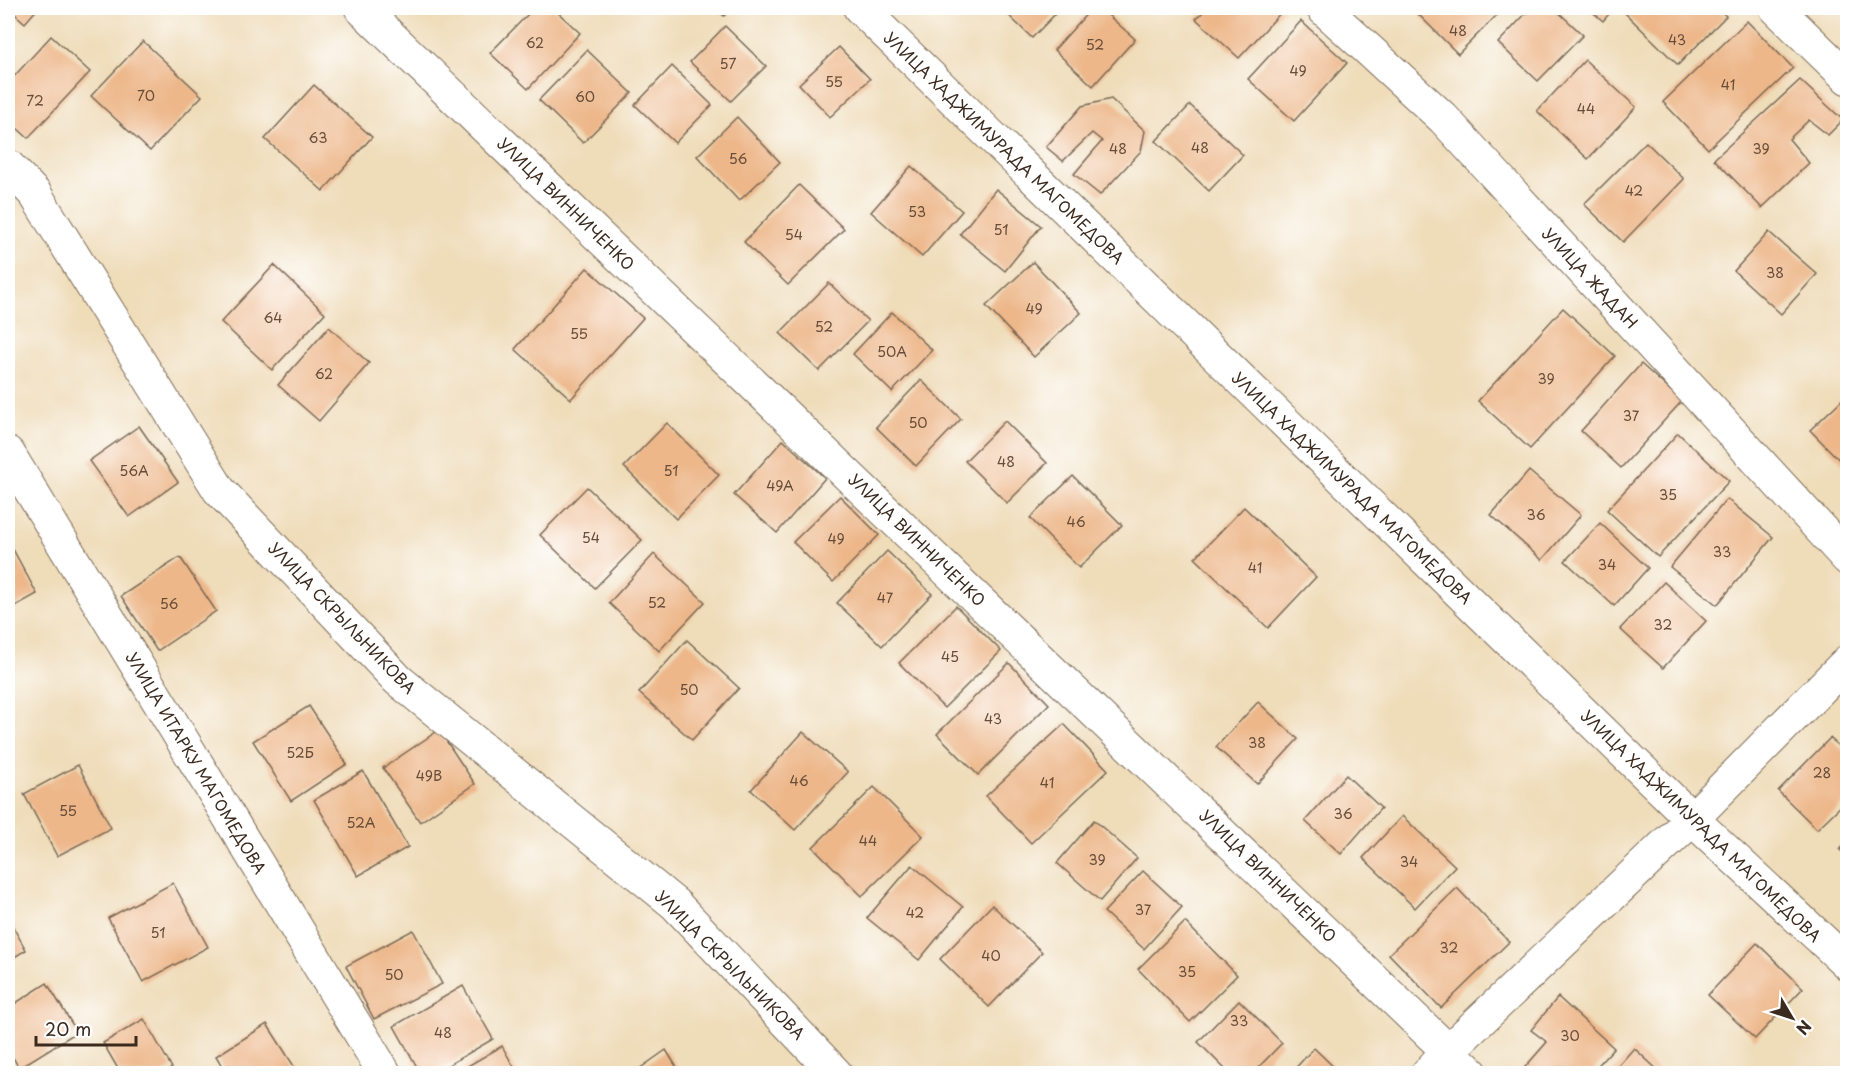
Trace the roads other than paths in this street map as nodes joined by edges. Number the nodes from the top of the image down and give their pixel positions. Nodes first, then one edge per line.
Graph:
1 (361, 8) edge
2 (860, 8) edge
3 (1323, 8) edge
4 (1776, 8) edge
5 (1848, 78) edge
6 (8, 165) edge
7 (8, 453) edge
8 (1848, 559) edge
9 (1848, 661) edge
10 (1692, 819) junction
11 (1848, 964) edge
12 (1449, 1050) junction
13 (385, 1074) edge
14 (836, 1074) edge
15 (1426, 1074) edge
16 (1472, 1074) edge

1 - 12 street, УЛИЦА ВИННИЧЕНКО
2 - 10 street, УЛИЦА ХАДЖИМУРАДА МАГОМЕДОВА
3 - 8 street, УЛИЦА ЖАДАН
4 - 5 street
6 - 14 street, УЛИЦА СКРЫЛЬНИКОВА
7 - 13 street, УЛИЦА ИТАРКУ МАГОМЕДОВА
9 - 10 street
10 - 11 street, УЛИЦА ХАДЖИМУРАДА МАГОМЕДОВА
10 - 12 street
12 - 15 street
12 - 16 street, УЛИЦА ВИННИЧЕНКО

